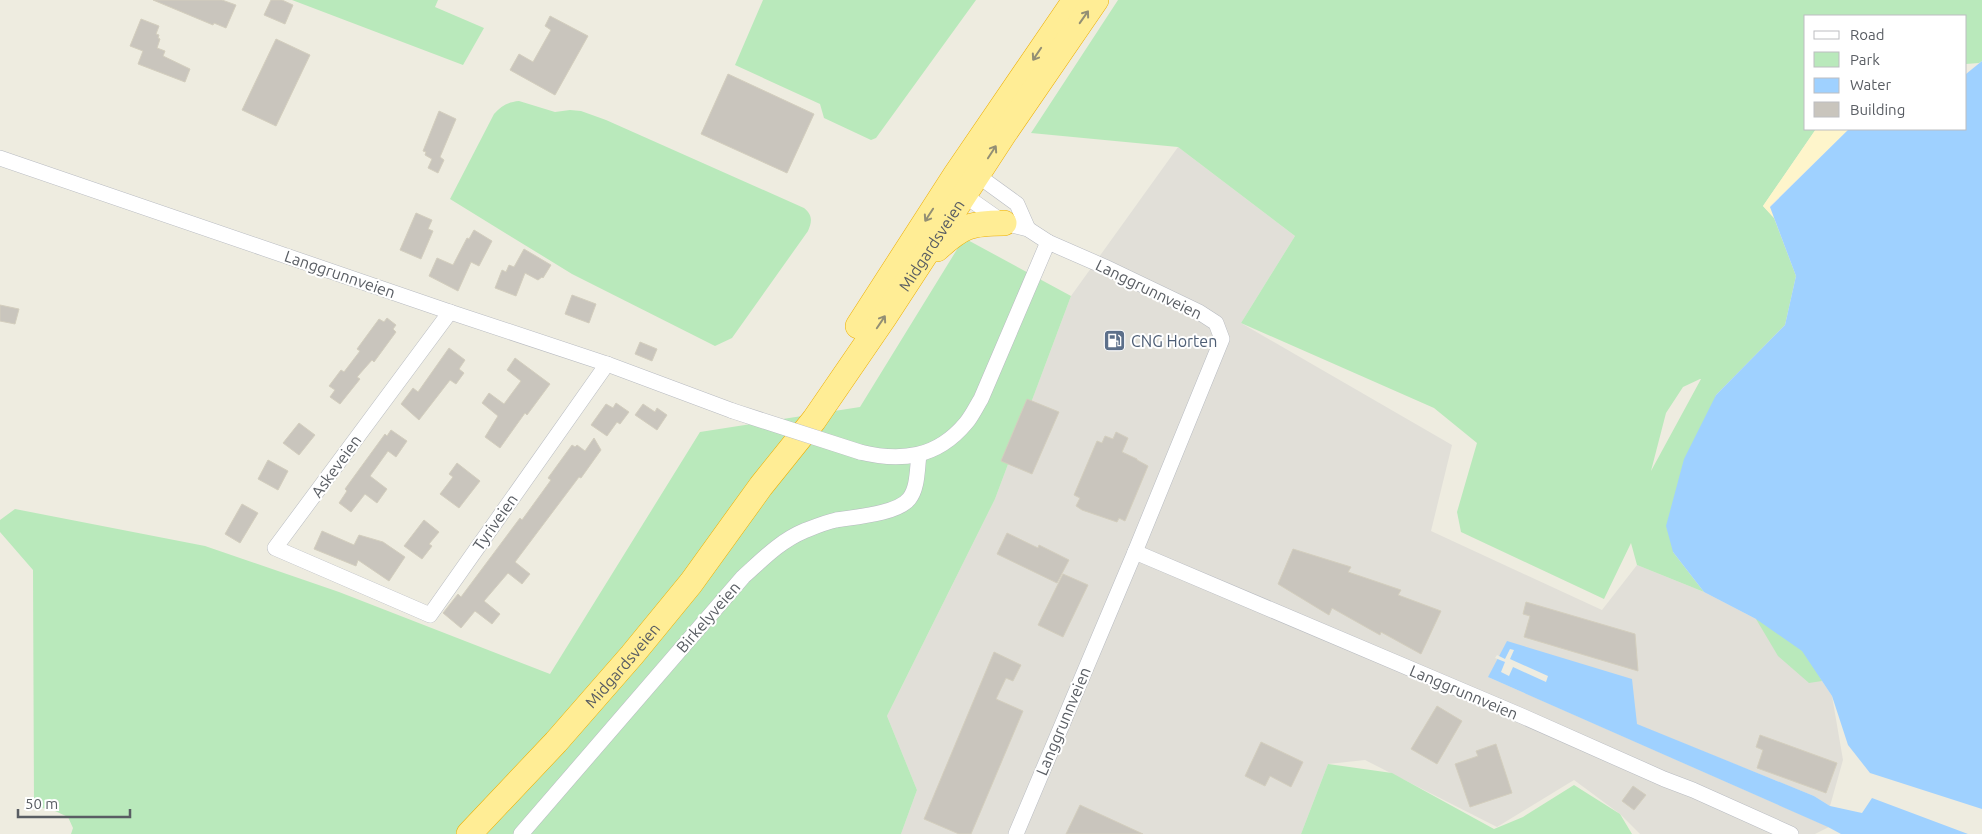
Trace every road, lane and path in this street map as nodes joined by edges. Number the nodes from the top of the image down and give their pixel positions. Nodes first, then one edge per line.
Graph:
1 (1075, 0) edge
2 (1096, 0) edge
3 (0, 158) edge
4 (966, 181) junction
5 (1004, 223) junction
6 (1028, 228) junction
7 (1048, 242) junction
8 (918, 266) junction
9 (450, 312) junction
10 (607, 364) junction
11 (919, 455) junction
12 (761, 486) junction
13 (1135, 552) junction
14 (357, 584) joint
15 (469, 834) edge
16 (520, 834) edge
17 (1016, 834) edge
18 (1791, 834) edge

1 -> 4 highway, Midgardsveien
4 -> 2 highway, Midgardsveien
3 - 9 street, Langgrunnveien
4 - 5 street, Langgrunnveien
4 - 6 street
4 - 8 highway, Midgardsveien
4 -> 12 highway, Midgardsveien
5 - 6 street, Langgrunnveien
5 - 8 highway
6 - 7 street, Langgrunnveien
7 - 11 street
7 - 13 street, Langgrunnveien
12 -> 8 highway, Midgardsveien
9 - 10 street, Langgrunnveien
9 - 14 street, Askeveien
10 - 11 street, Langgrunnveien, bridge
10 - 14 street, Tyriveien
11 - 16 street, Birkelyveien
12 - 15 highway, Midgardsveien
13 - 17 street, Langgrunnveien
13 - 18 street, Langgrunnveien

